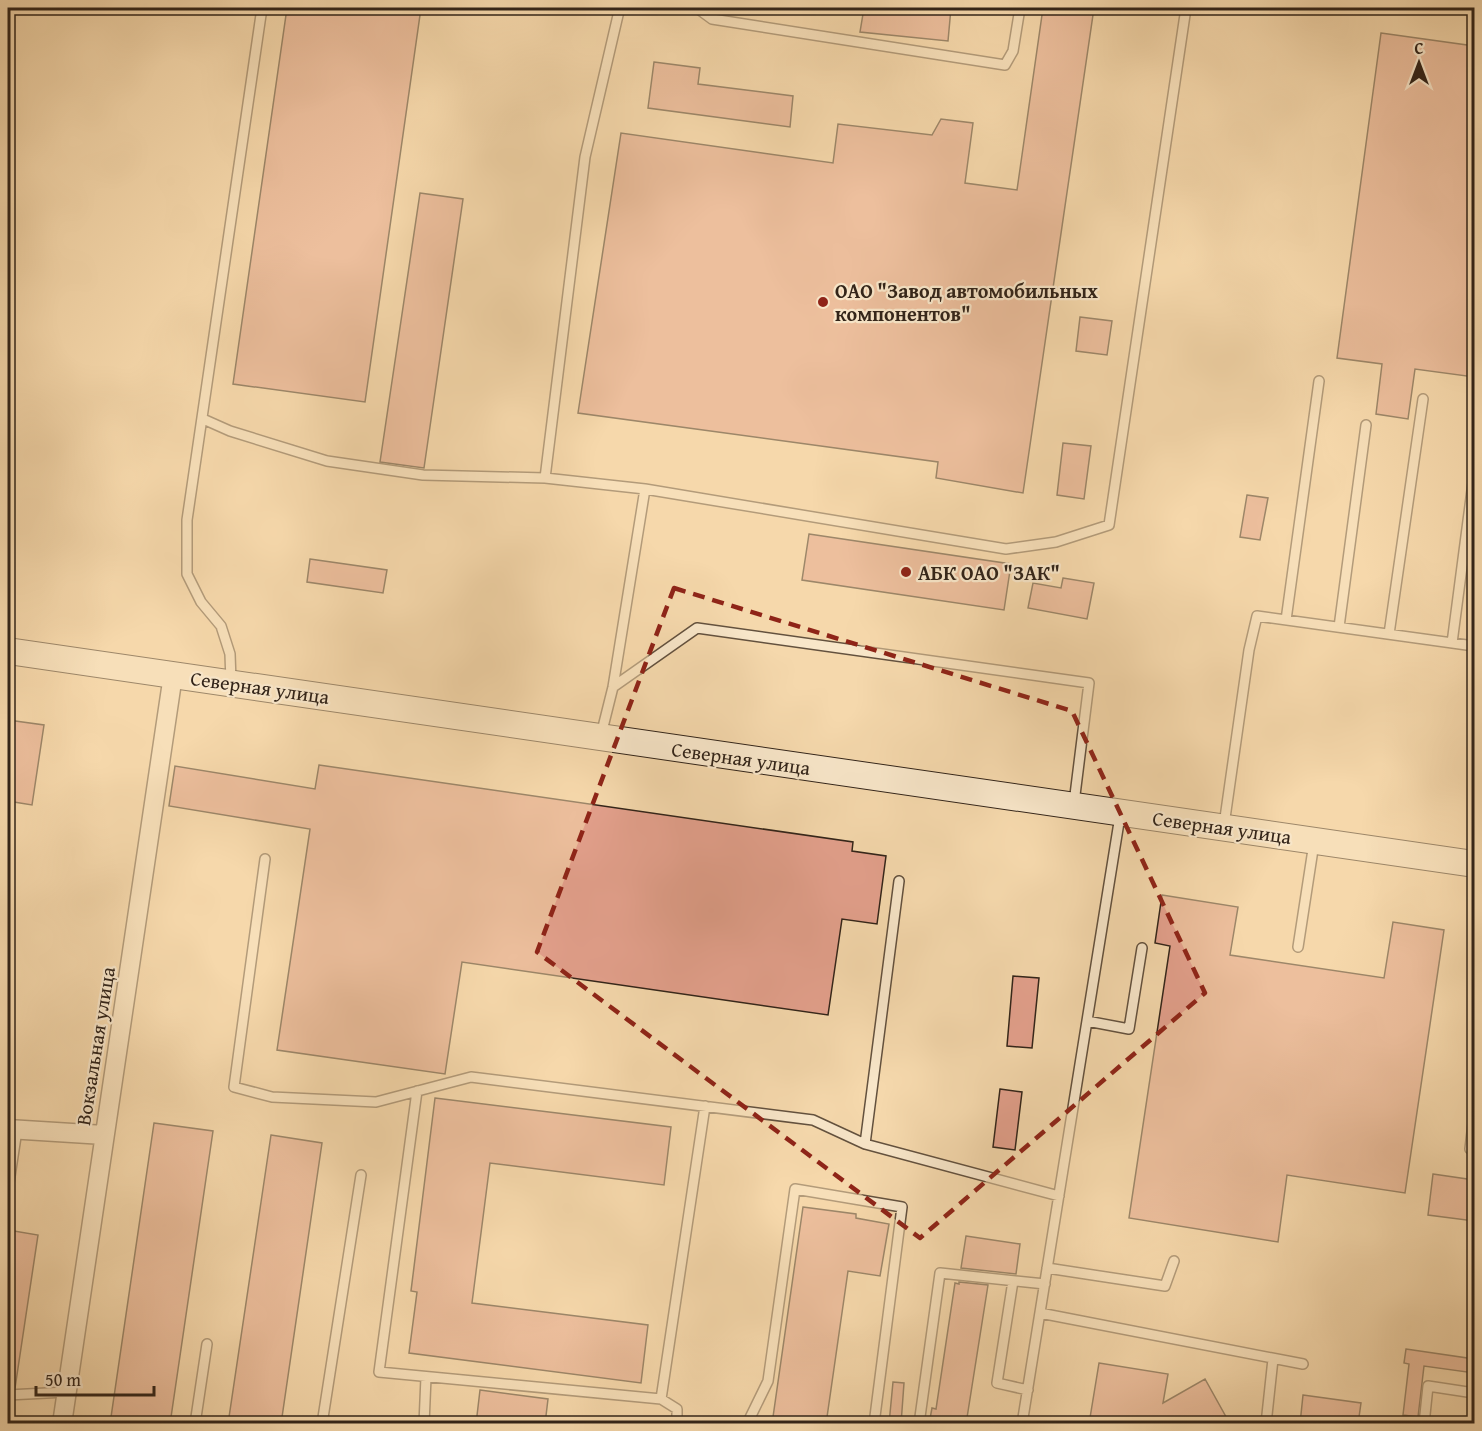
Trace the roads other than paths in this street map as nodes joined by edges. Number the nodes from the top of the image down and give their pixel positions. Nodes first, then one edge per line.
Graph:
1 (262, 8) edge
2 (621, 8) edge
3 (697, 8) edge
4 (1020, 8) edge
5 (1186, 8) edge
6 (1319, 381) dead end
7 (1423, 399) dead end
8 (203, 419) junction
9 (1366, 425) dead end
10 (1474, 476) edge
11 (545, 478) junction
12 (645, 489) junction
13 (1286, 620) junction
14 (1339, 627) junction
15 (1389, 634) junction
16 (1452, 642) junction
17 (1474, 646) edge
18 (8, 651) edge
19 (173, 675) junction
20 (232, 683) junction
21 (613, 687) junction
22 (601, 737) junction
23 (1074, 806) junction
24 (1120, 813) junction
25 (1223, 827) junction
26 (1315, 841) junction
27 (265, 860) dead end
28 (1474, 864) edge
29 (898, 881) dead end
30 (1298, 947) dead end
31 (1142, 948) dead end
32 (1087, 1021) junction
33 (417, 1091) junction
34 (705, 1106) junction
35 (1474, 1115) edge
36 (12, 1130) edge
37 (104, 1135) junction
38 (865, 1144) junction
39 (1470, 1149) dead end
40 (361, 1175) dead end
41 (8, 1189) edge
42 (1059, 1196) junction
43 (1174, 1261) dead end
44 (1047, 1268) junction
45 (1013, 1281) junction
46 (1045, 1284) junction
47 (1040, 1313) junction
48 (207, 1344) dead end
49 (1273, 1359) junction
50 (1303, 1365) dead end
51 (426, 1377) junction
52 (1028, 1390) junction
53 (66, 1392) junction
54 (1474, 1393) edge
55 (8, 1395) edge
56 (661, 1399) junction
57 (62, 1424) edge
58 (195, 1424) edge
59 (322, 1424) edge
60 (424, 1424) edge
61 (677, 1424) edge
62 (747, 1424) edge
63 (874, 1424) edge
64 (919, 1424) edge
65 (1022, 1424) edge
66 (1266, 1424) edge
67 (1424, 1424) edge

1 - 8 lane
2 - 11 lane
3 - 4 lane
5 - 12 lane
6 - 13 lane
7 - 15 lane
8 - 11 lane
8 - 20 lane
9 - 14 lane
10 - 16 lane
11 - 12 lane
12 - 21 lane
13 - 14 lane
13 - 25 lane
14 - 15 lane
15 - 16 lane
16 - 17 lane
18 - 19 main road, Северная улица
19 - 20 main road, Северная улица
19 - 37 street, Вокзальная улица
20 - 22 main road, Северная улица
21 - 22 lane
21 - 23 lane
22 - 23 main road, Северная улица
23 - 24 main road, Северная улица
24 - 25 main road, Северная улица
24 - 32 lane
25 - 26 main road, Северная улица
26 - 28 main road, Северная улица
26 - 30 lane
27 - 33 lane
29 - 38 lane
31 - 32 lane
32 - 42 lane
33 - 34 lane
33 - 51 lane
34 - 38 lane
34 - 56 lane
35 - 39 lane
36 - 37 street
36 - 41 lane
37 - 53 street, Вокзальная улица
38 - 42 lane
40 - 59 lane
42 - 44 lane
43 - 44 lane
44 - 46 lane
45 - 46 lane
45 - 52 lane
45 - 64 lane
46 - 47 lane
47 - 49 lane
47 - 52 lane
48 - 58 lane
49 - 50 lane
49 - 66 lane
51 - 56 lane
51 - 60 lane
52 - 65 lane
53 - 55 lane
53 - 57 street, Вокзальная улица
54 - 67 lane
56 - 61 lane
62 - 63 lane

